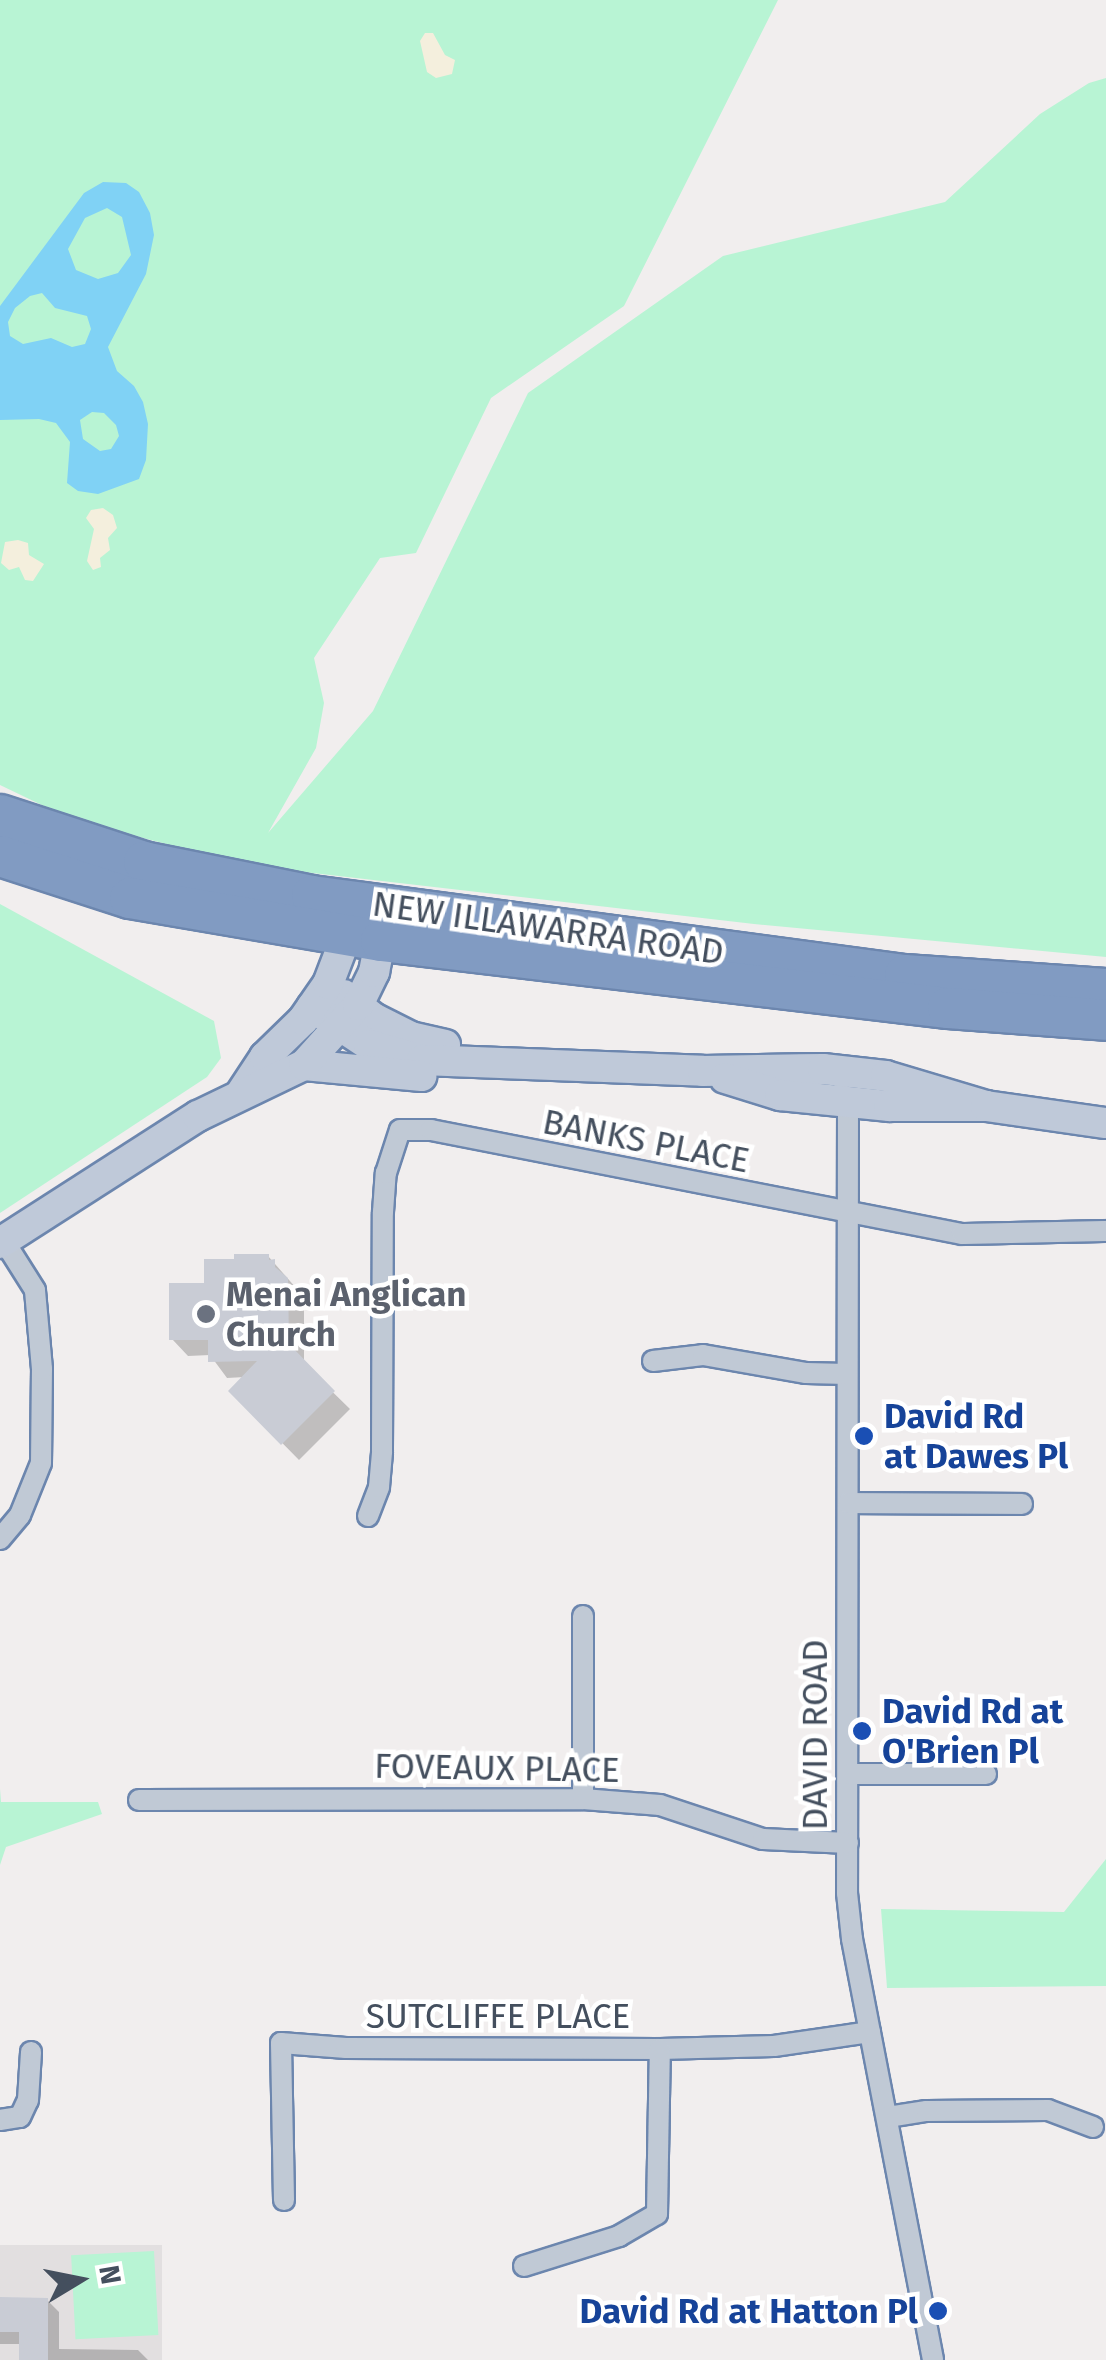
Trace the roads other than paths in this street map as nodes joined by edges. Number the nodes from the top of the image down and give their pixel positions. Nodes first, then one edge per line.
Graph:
1 (0, 815) edge
2 (0, 856) edge
3 (368, 922) junction
4 (1106, 988) edge
5 (320, 996) junction
6 (349, 1016) junction
7 (1106, 1020) edge
8 (304, 1065) junction
9 (488, 1065) junction
10 (772, 1068) junction
11 (703, 1071) junction
12 (935, 1088) junction
13 (242, 1092) junction
14 (848, 1102) junction
15 (986, 1106) junction
16 (1106, 1123) edge
17 (849, 1213) junction
18 (1106, 1231) edge
19 (2, 1242) edge
20 (653, 1360) dead end
21 (847, 1374) junction
22 (848, 1502) junction
23 (1022, 1504) dead end
24 (368, 1516) dead end
25 (0, 1539) edge
26 (583, 1616) dead end
27 (848, 1774) junction
28 (986, 1774) dead end
29 (583, 1799) junction
30 (139, 1800) dead end
31 (848, 1842) junction
32 (870, 2032) junction
33 (660, 2050) junction
34 (31, 2052) dead end
35 (888, 2117) junction
36 (0, 2120) edge
37 (1094, 2127) dead end
38 (284, 2200) dead end
39 (524, 2266) dead end
40 (933, 2360) edge

1 - 3 highway, NEW ILLAWARRA ROAD
2 - 3 highway, NEW ILLAWARRA ROAD
3 - 4 highway, NEW ILLAWARRA ROAD
3 - 5 street
3 - 6 street
3 - 7 highway, NEW ILLAWARRA ROAD
5 - 6 street
5 - 13 street
6 - 8 street
6 - 9 street
8 - 9 street
8 - 13 street
9 - 11 street
10 - 11 street
10 - 12 street
10 - 14 street
11 - 14 street
12 - 14 street
12 - 15 street
13 - 19 street
14 - 15 street
14 - 17 street, DAVID ROAD
15 - 16 street
17 - 18 street, BANKS PLACE
17 - 21 street, DAVID ROAD
17 - 24 street, BANKS PLACE
19 - 25 street
20 - 21 street
21 - 22 street, DAVID ROAD
22 - 23 street
22 - 27 street, DAVID ROAD
26 - 29 street
27 - 28 street
27 - 31 street, DAVID ROAD
29 - 30 street, FOVEAUX PLACE
29 - 31 street, FOVEAUX PLACE
31 - 32 street, DAVID ROAD
32 - 33 street, SUTCLIFFE PLACE
32 - 35 street, DAVID ROAD
33 - 38 street, SUTCLIFFE PLACE
33 - 39 street
34 - 36 street
35 - 37 street
35 - 40 street, DAVID ROAD

